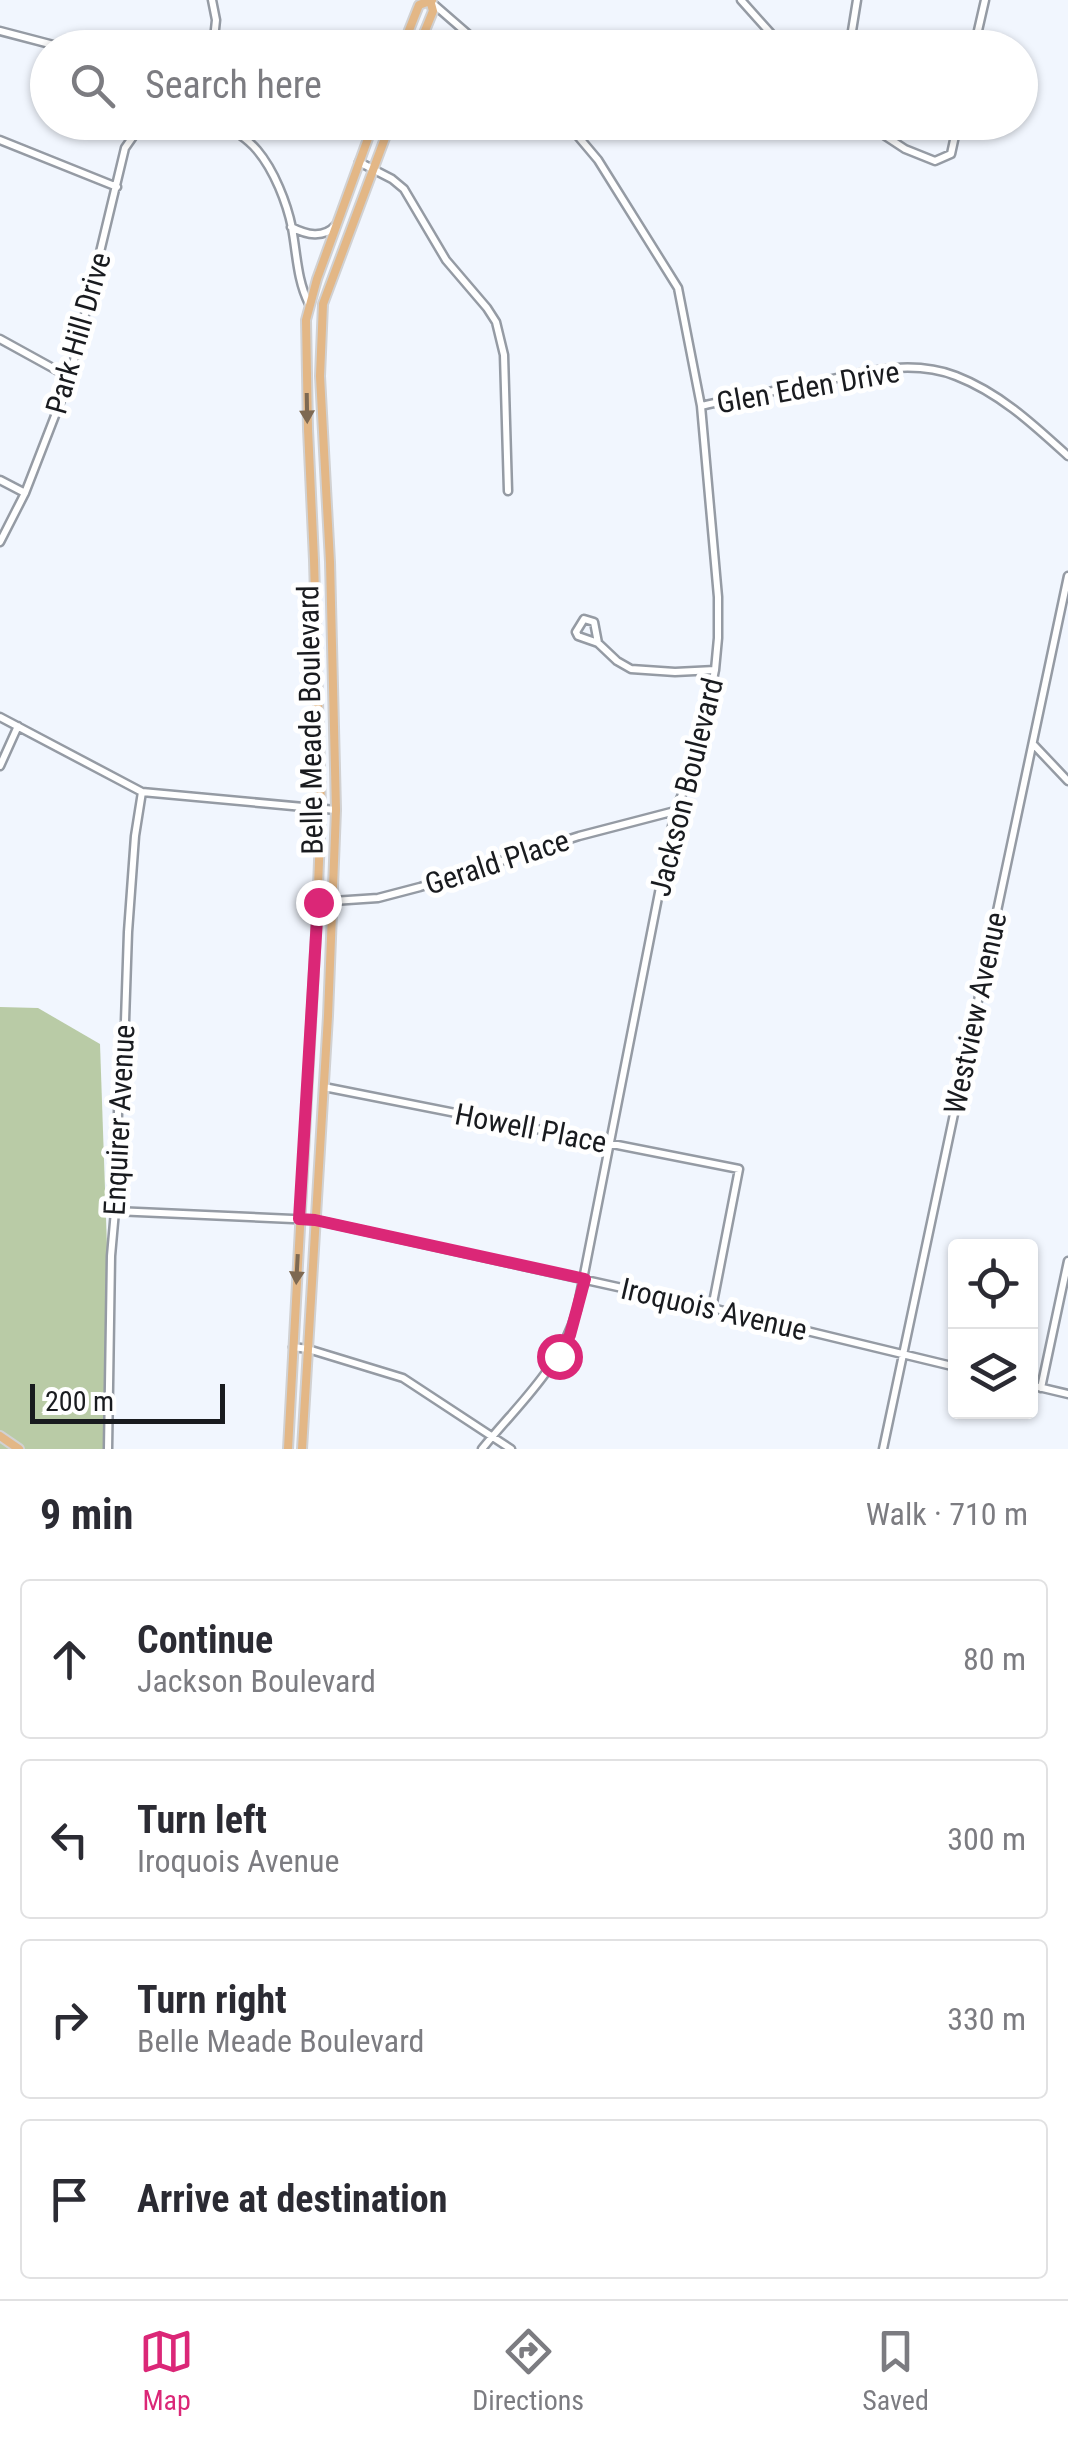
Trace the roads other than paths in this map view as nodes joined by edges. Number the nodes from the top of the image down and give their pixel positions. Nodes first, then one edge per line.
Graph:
1 (212, 0) edge
2 (430, 0) edge
3 (740, 0) edge
4 (857, 0) edge
5 (985, 0) edge
6 (215, 30) edge
7 (409, 30) edge
8 (425, 30) edge
9 (464, 30) edge
10 (768, 30) edge
11 (852, 30) edge
12 (978, 30) edge
13 (0, 31) edge
14 (30, 39) edge
15 (0, 140) edge
16 (131, 140) edge
17 (246, 140) edge
18 (368, 140) edge
19 (383, 140) edge
20 (581, 140) edge
21 (891, 140) edge
22 (954, 140) edge
23 (360, 162) junction
24 (373, 169) junction
25 (116, 187) junction
26 (337, 224) junction
27 (292, 227) junction
28 (350, 230) junction
29 (309, 304) junction
30 (322, 307) junction
31 (0, 339) edge
32 (70, 377) junction
33 (701, 406) junction
34 (1068, 456) edge
35 (0, 480) edge
36 (508, 491) dead end
37 (26, 493) junction
38 (0, 542) edge
39 (1068, 576) edge
40 (1065, 609) edge
41 (316, 612) junction
42 (332, 612) junction
43 (598, 643) dead end
44 (332, 656) junction
45 (317, 658) junction
46 (715, 670) junction
47 (0, 717) edge
48 (18, 726) junction
49 (1033, 744) junction
50 (0, 766) edge
51 (1068, 780) edge
52 (142, 792) junction
53 (320, 808) junction
54 (336, 810) junction
55 (675, 811) junction
56 (318, 902) junction
57 (334, 902) junction
58 (307, 1086) junction
59 (324, 1087) junction
60 (611, 1143) junction
61 (115, 1211) junction
62 (299, 1219) junction
63 (315, 1220) junction
64 (1068, 1261) edge
65 (585, 1279) junction
66 (712, 1308) junction
67 (293, 1347) junction
68 (308, 1349) junction
69 (902, 1355) junction
70 (948, 1366) edge
71 (1038, 1387) edge
72 (1041, 1388) junction
73 (1068, 1394) edge
74 (0, 1436) edge
75 (492, 1436) junction
76 (19, 1449) edge
77 (108, 1449) edge
78 (288, 1449) edge
79 (302, 1449) edge
80 (482, 1449) edge
81 (511, 1449) edge
82 (883, 1449) edge

1 - 6 street
2 - 7 main road
2 - 8 main road
2 - 9 street
3 - 10 street
4 - 11 street
5 - 12 street
13 - 14 street
15 - 25 street
16 - 25 street, Park Hill Drive
17 - 27 street
18 - 23 main road, Belle Meade Boulevard
19 - 24 main road, Belle Meade Boulevard
20 - 33 street, Jackson Boulevard
21 - 22 street
23 - 24 street
23 - 26 main road, Belle Meade Boulevard
24 - 28 main road, Belle Meade Boulevard
24 - 36 street
25 - 32 street, Park Hill Drive
26 - 27 street
26 - 28 main road
26 - 29 main road, Belle Meade Boulevard
27 - 29 street
28 - 30 main road, Belle Meade Boulevard
29 - 30 main road
29 -> 41 main road, Belle Meade Boulevard
30 - 42 main road, Belle Meade Boulevard
31 - 32 street
32 - 37 street, Park Hill Drive
33 - 34 street, Glen Eden Drive
33 - 46 street, Jackson Boulevard
35 - 37 street
37 - 38 street, Park Hill Drive
39 - 40 street, Westview Avenue
40 - 49 street, Westview Avenue
41 - 42 main road
41 - 45 main road, Belle Meade Boulevard
42 - 44 main road, Belle Meade Boulevard
43 - 46 street
44 - 45 main road
44 - 54 main road, Belle Meade Boulevard
45 - 53 main road, Belle Meade Boulevard
46 - 55 street, Jackson Boulevard
47 - 48 street
48 - 50 street
48 - 52 street
49 - 51 street
49 - 69 street, Westview Avenue
52 - 53 street
52 - 61 street, Enquirer Avenue
53 - 54 street
53 - 56 main road, Belle Meade Boulevard
54 - 57 main road, Belle Meade Boulevard
55 - 57 street, Gerald Place
55 - 60 street, Jackson Boulevard
56 - 57 street, Gerald Place
56 - 58 main road, Belle Meade Boulevard
57 - 59 main road, Belle Meade Boulevard
58 - 59 main road
58 - 62 main road, Belle Meade Boulevard
59 - 60 street, Howell Place
59 - 63 main road, Belle Meade Boulevard
60 - 65 street, Jackson Boulevard
60 - 66 street, Howell Place
61 - 62 street, Iroquois Avenue
61 - 77 street, Enquirer Avenue
62 - 63 street, Iroquois Avenue
62 -> 67 main road, Belle Meade Boulevard
63 - 65 street, Iroquois Avenue
63 - 68 main road, Belle Meade Boulevard
64 - 72 street
65 - 66 street, Iroquois Avenue
65 - 75 street, Jackson Boulevard
66 - 69 street, Iroquois Avenue
67 - 68 street
67 - 78 main road, Belle Meade Boulevard
68 - 75 street
68 - 79 main road, Belle Meade Boulevard
69 - 70 street, Iroquois Avenue
69 - 82 street, Westview Avenue
71 - 72 street
72 - 73 street
74 - 76 main road
75 - 80 street, Jackson Boulevard
75 - 81 street

